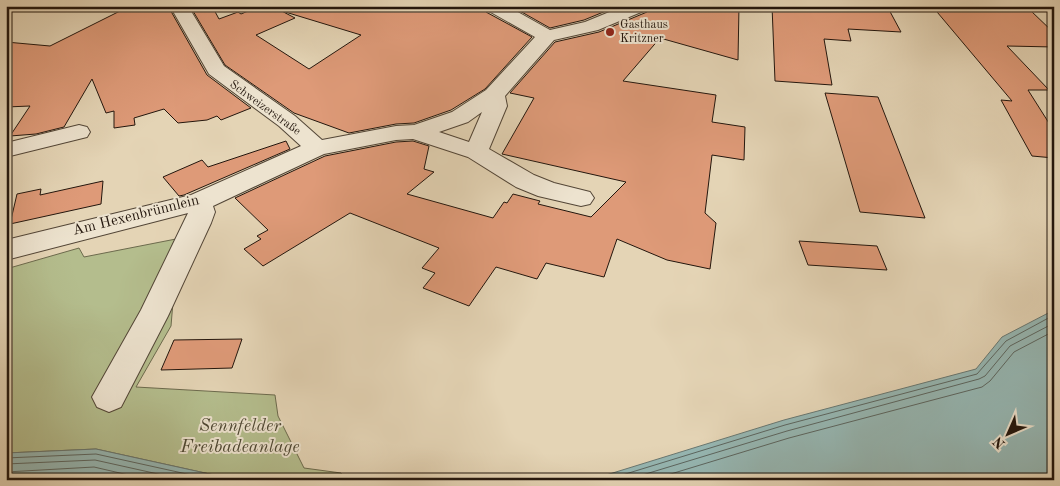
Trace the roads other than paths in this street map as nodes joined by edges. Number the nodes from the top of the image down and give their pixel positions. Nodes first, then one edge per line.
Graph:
1 (179, 6) edge
2 (493, 6) edge
3 (640, 6) edge
4 (547, 36) junction
5 (494, 95) junction
6 (80, 132) dead end
7 (415, 132) junction
8 (317, 148) junction
9 (6, 150) edge
10 (476, 152) junction
11 (581, 198) dead end
12 (199, 202) junction
13 (6, 250) edge
14 (109, 397) dead end

1 - 8 street, Schweizerstraße
2 - 4 street
3 - 4 street
4 - 5 street
5 - 7 street
5 - 10 street
6 - 9 street
7 - 8 street
7 - 10 street
8 - 12 street, Am Hexenbrünnlein
10 - 11 street
12 - 13 street, Am Hexenbrünnlein
12 - 14 street

